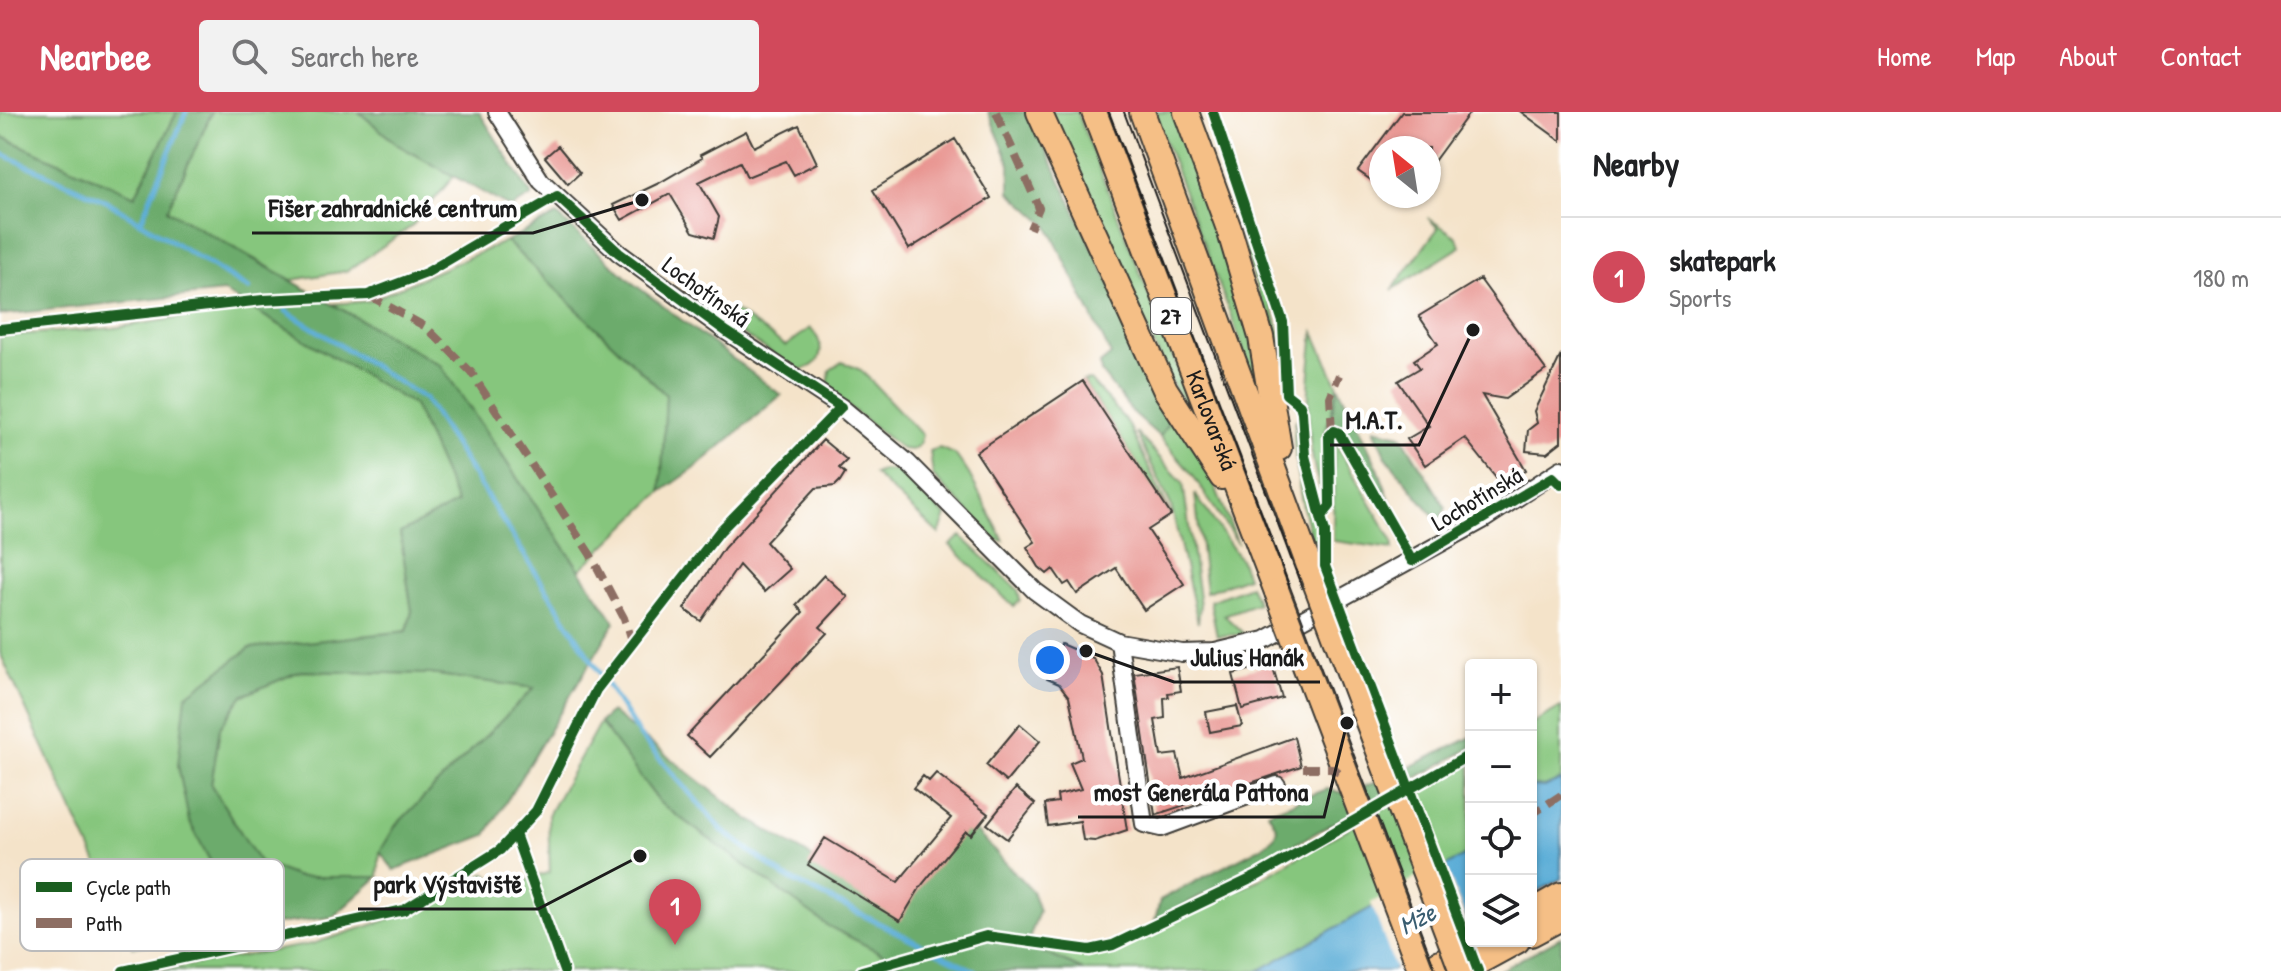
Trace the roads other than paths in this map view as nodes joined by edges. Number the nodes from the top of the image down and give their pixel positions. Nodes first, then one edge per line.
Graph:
1 (497, 112) edge
2 (1039, 112) edge
3 (1094, 112) edge
4 (1142, 112) edge
5 (1186, 112) edge
6 (1558, 477) edge
7 (1291, 512) junction
8 (1249, 520) junction
9 (1119, 642) junction
10 (1277, 785) dead end
11 (1561, 895) edge
12 (1537, 909) edge
13 (1561, 918) edge
14 (1537, 931) edge
15 (1468, 947) edge
16 (1506, 947) edge
17 (1422, 971) edge
18 (1462, 971) edge

1 - 9 street, Lochotínská
2 - 8 main road
3 - 8 main road, Karlovarská / 27
4 - 7 main road, Karlovarská / 27
5 - 7 main road
6 - 9 street, Lochotínská
7 - 18 main road, Karlovarská / 27, bridge
8 - 17 main road, Karlovarská / 27, bridge
9 - 10 street
11 - 12 main road
13 - 14 main road
15 - 17 main road
16 - 18 main road

